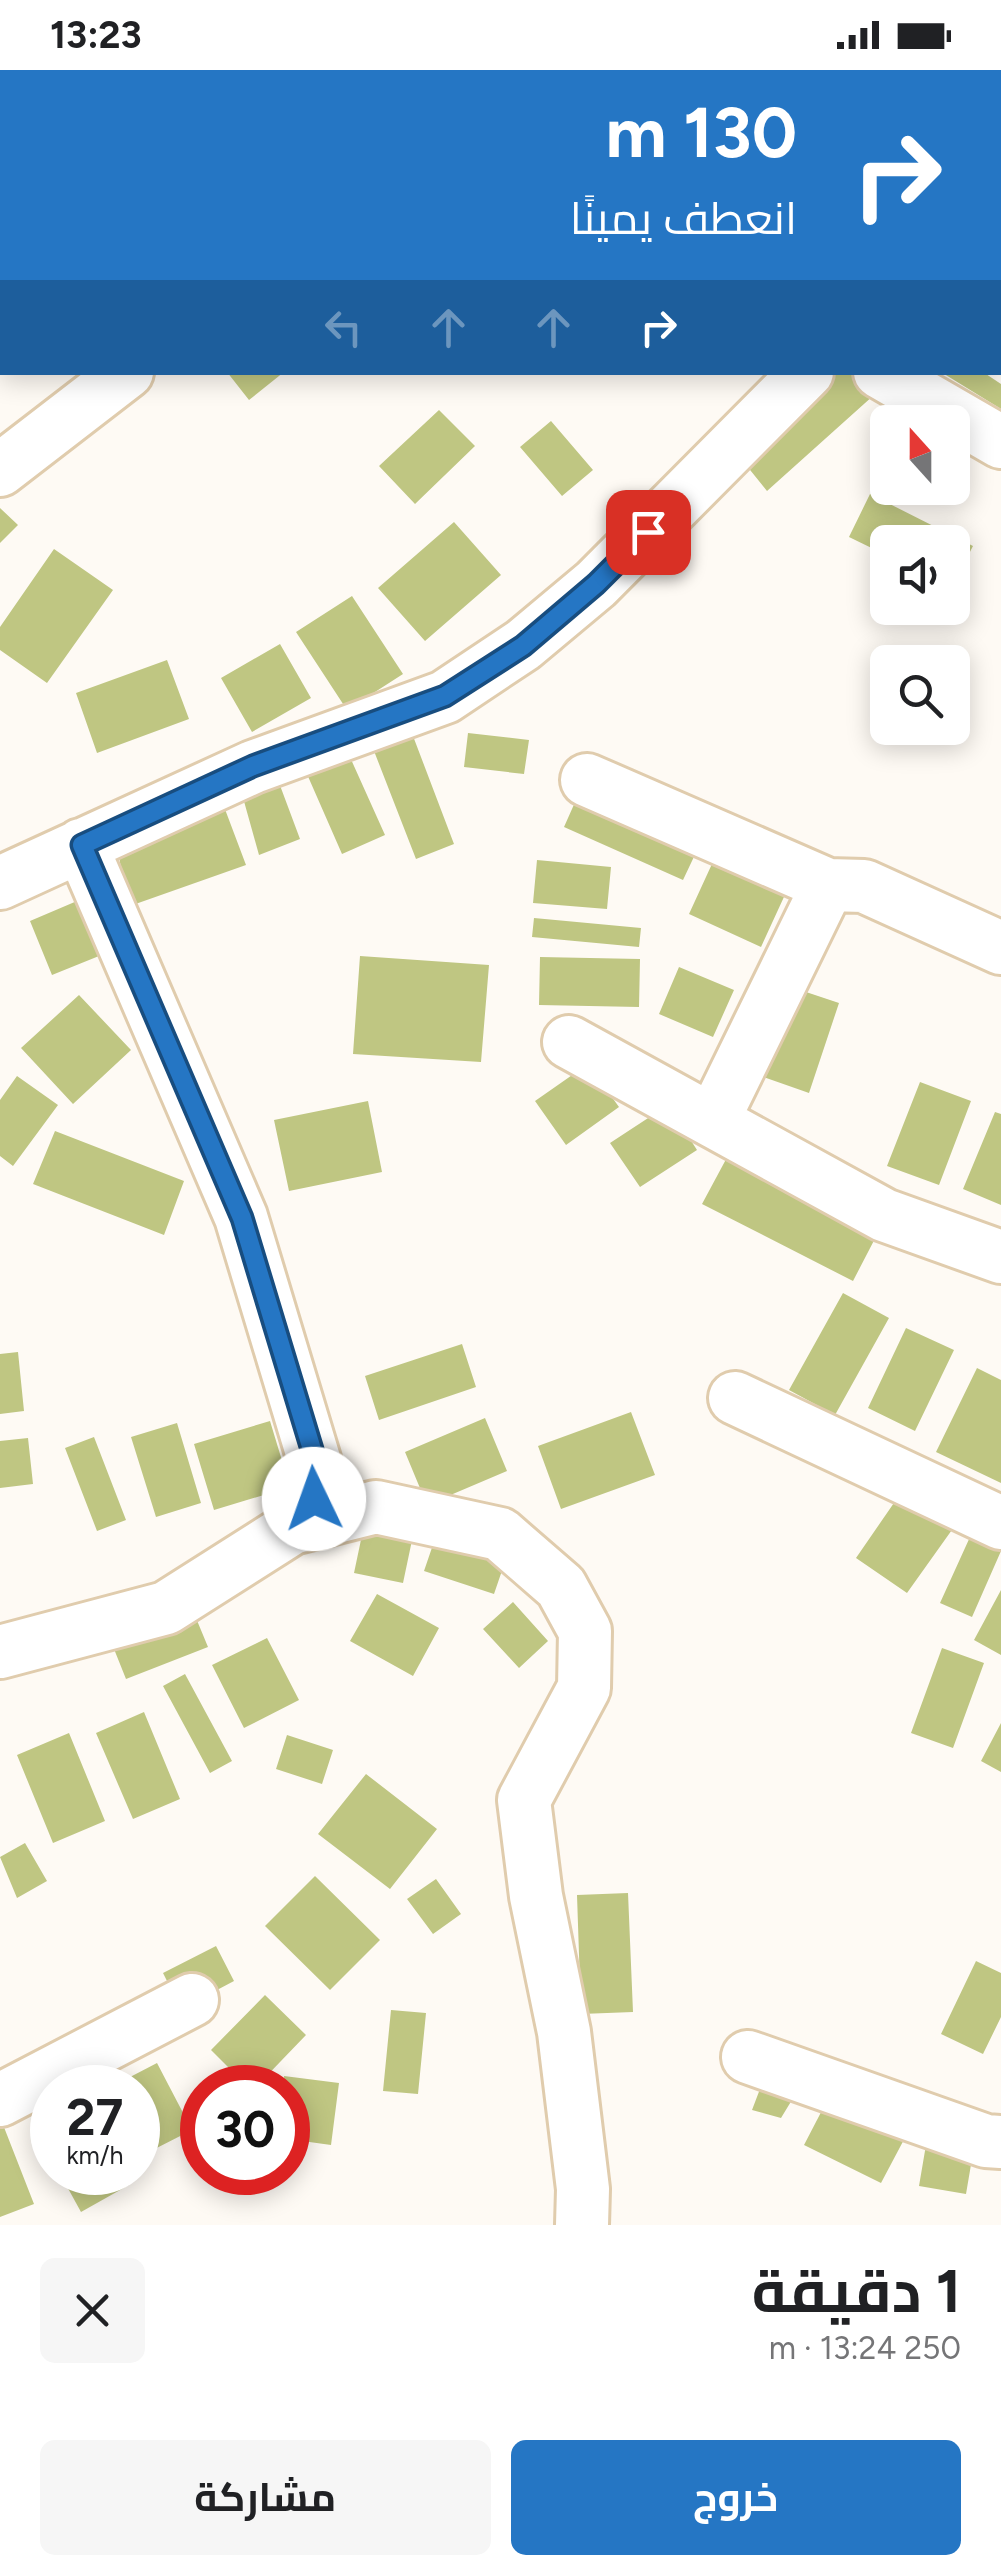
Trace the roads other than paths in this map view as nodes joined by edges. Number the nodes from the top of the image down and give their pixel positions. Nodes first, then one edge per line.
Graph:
1 (123, 375) edge
2 (804, 375) edge
3 (885, 375) edge
4 (1001, 442) edge
5 (0, 470) edge
6 (587, 780) dead end
7 (82, 845) junction
8 (0, 883) edge
9 (828, 885) junction
10 (1001, 948) edge
11 (569, 1042) dead end
12 (712, 1120) junction
13 (1001, 1257) edge
14 (735, 1398) dead end
15 (1001, 1523) edge
16 (292, 1528) junction
17 (0, 1652) edge
18 (192, 2000) dead end
19 (748, 2056) dead end
20 (0, 2100) edge
21 (1001, 2142) edge
22 (582, 2225) edge

1 - 5 street
2 - 7 street
3 - 4 street
6 - 9 street
7 - 8 street
7 - 16 street
9 - 10 street
9 - 12 street
11 - 12 street
12 - 13 street
14 - 15 street
16 - 17 street
16 - 22 street
18 - 20 street
19 - 21 street

